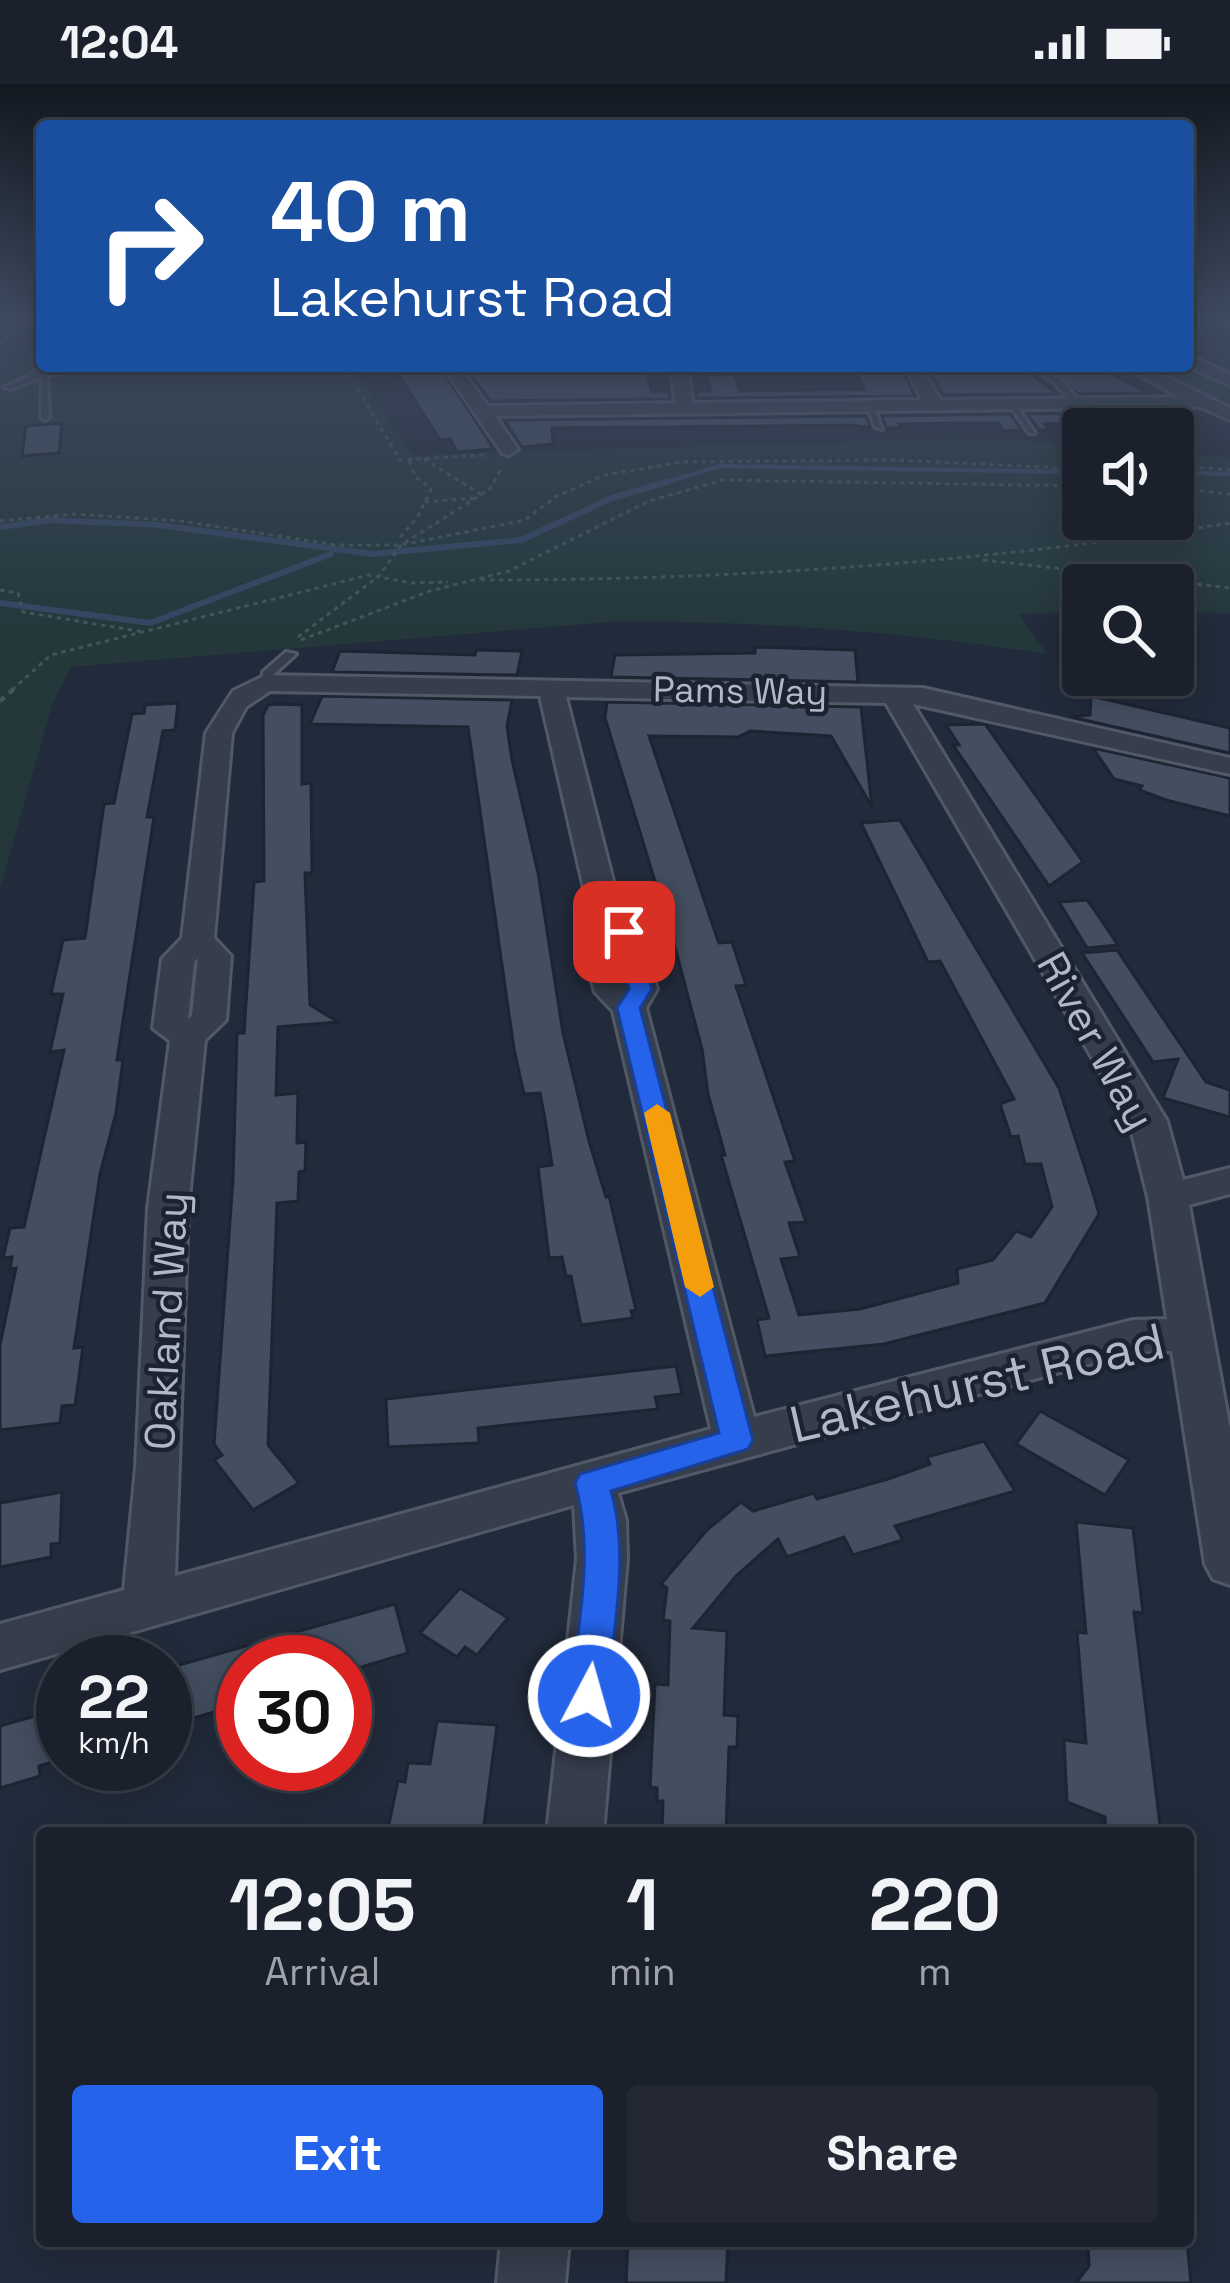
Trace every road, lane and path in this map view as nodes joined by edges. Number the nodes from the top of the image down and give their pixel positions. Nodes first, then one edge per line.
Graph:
1 (378, 424) edge
2 (489, 424) edge
3 (878, 424) edge
4 (1026, 424) edge
5 (880, 427) dead end
6 (1032, 431) dead end
7 (504, 451) junction
8 (424, 458) junction
9 (410, 460) junction
10 (1194, 467) edge
11 (1062, 469) edge
12 (1230, 470) edge
13 (1062, 486) edge
14 (1194, 490) edge
15 (1230, 494) edge
16 (479, 496) junction
17 (425, 502) junction
18 (0, 521) edge
19 (1230, 523) edge
20 (400, 537) dead end
21 (401, 544) junction
22 (969, 558) junction
23 (379, 576) junction
24 (472, 579) junction
25 (1229, 586) edge
26 (0, 590) edge
27 (148, 632) junction
28 (290, 654) dead end
29 (558, 686) junction
30 (255, 687) junction
31 (894, 694) junction
32 (2, 696) edge
33 (1230, 766) edge
34 (1230, 1181) edge
35 (1168, 1197) junction
36 (1191, 1334) junction
37 (736, 1440) junction
38 (592, 1483) junction
39 (1230, 1564) edge
40 (148, 1607) junction
41 (0, 1647) edge
42 (576, 1827) edge
43 (534, 2247) edge
44 (531, 2283) edge

1 - 9 path
2 - 7 street
3 - 5 lane
4 - 6 lane
7 - 8 path
7 - 16 path
8 - 9 path
8 - 16 path
9 - 17 path
10 - 12 path
11 - 21 path
13 - 24 path
14 - 15 path
16 - 17 path
16 - 21 path
17 - 20 path
18 - 21 path
19 - 22 path
21 - 23 path
22 - 24 path
22 - 25 path
23 - 24 path
23 - 24 path
23 - 27 path
26 - 27 path
27 - 32 path
28 - 30 lane
29 - 30 street, Pams Way
29 - 31 street, Pams Way
29 - 37 street
30 - 40 street, Oakland Way
31 - 33 street, Pams Way
31 - 35 street, River Way
34 - 35 street
35 - 36 street, River Way
36 - 37 street, Lakehurst Road
36 - 39 street, River Way
37 - 38 street, Lakehurst Road
38 - 40 street, Lakehurst Road
38 - 42 street
40 - 41 street, Lakehurst Road
43 - 44 street

